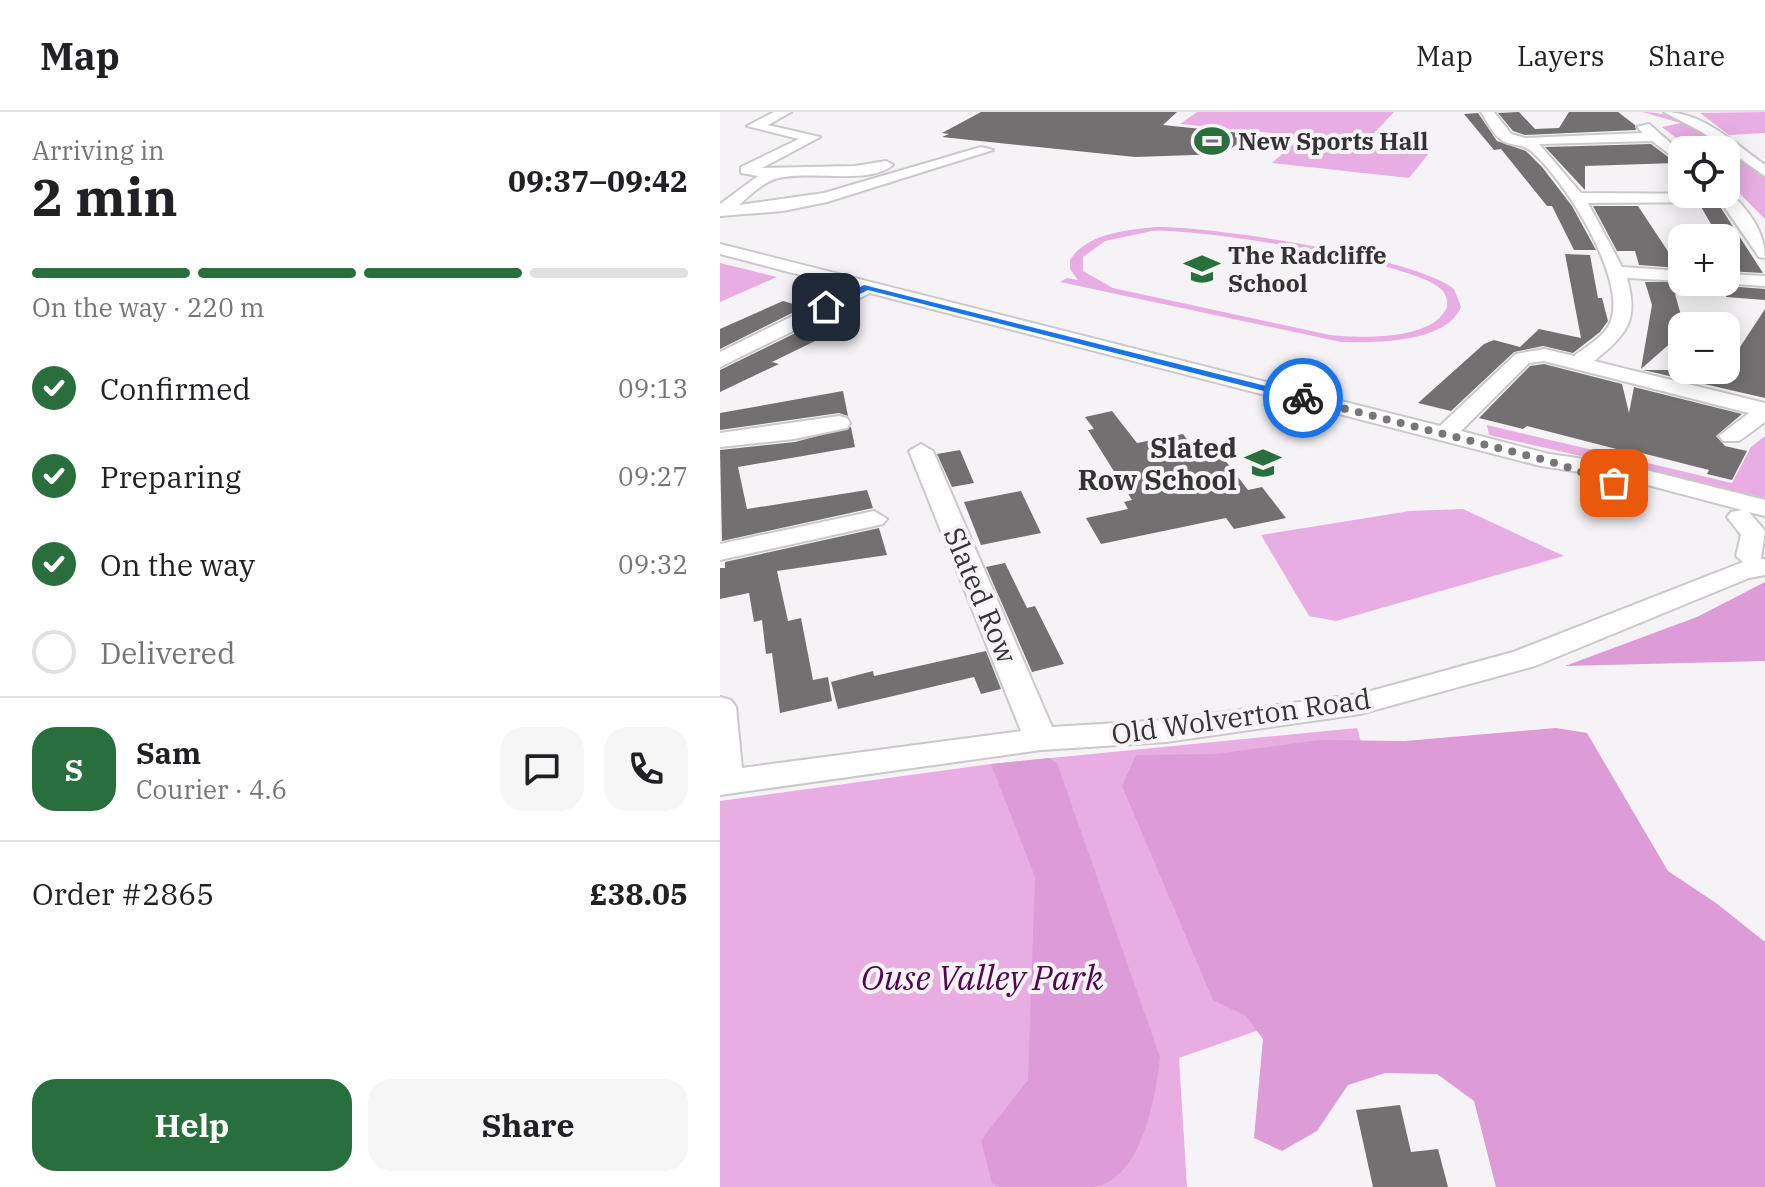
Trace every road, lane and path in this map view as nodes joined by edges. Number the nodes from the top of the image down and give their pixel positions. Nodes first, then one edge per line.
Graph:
1 (786, 112) edge
2 (799, 112) edge
3 (1487, 112) edge
4 (1670, 112) edge
5 (1693, 117) edge
6 (955, 139) dead end
7 (1534, 141) junction
8 (877, 148) dead end
9 (1668, 148) edge
10 (896, 161) junction
11 (917, 163) dead end
12 (1765, 172) edge
13 (775, 174) junction
14 (1668, 196) edge
15 (1578, 198) junction
16 (1736, 208) edge
17 (722, 210) edge
18 (724, 253) edge
19 (1765, 253) edge
20 (1615, 272) junction
21 (1668, 275) edge
22 (1740, 280) edge
23 (1765, 281) edge
24 (867, 287) junction
25 (720, 361) edge
26 (1579, 363) junction
27 (1765, 411) edge
28 (839, 423) dead end
29 (1444, 435) junction
30 (1731, 436) dead end
31 (720, 440) edge
32 (921, 451) dead end
33 (1757, 517) edge
34 (874, 519) dead end
35 (720, 552) edge
36 (1755, 560) edge
37 (720, 707) edge
38 (1041, 739) junction
39 (723, 782) edge

1 - 2 street
1 - 13 street
3 - 7 street
4 - 5 street
5 - 12 street
6 - 17 street
7 - 9 street
7 - 15 street
8 - 10 street
10 - 11 street
10 - 13 street
13 - 17 street
14 - 15 street
15 - 20 street
16 - 19 street
18 - 24 street
20 - 21 street
20 - 26 street
22 - 23 street
24 - 25 street
24 - 29 street
26 - 27 street
26 - 29 street
27 - 30 street
28 - 31 street
29 - 33 street
32 - 38 street, Slated Row
33 - 36 street
34 - 35 street
36 - 38 street, Old Wolverton Road
37 - 39 street
38 - 39 street, Old Wolverton Road

